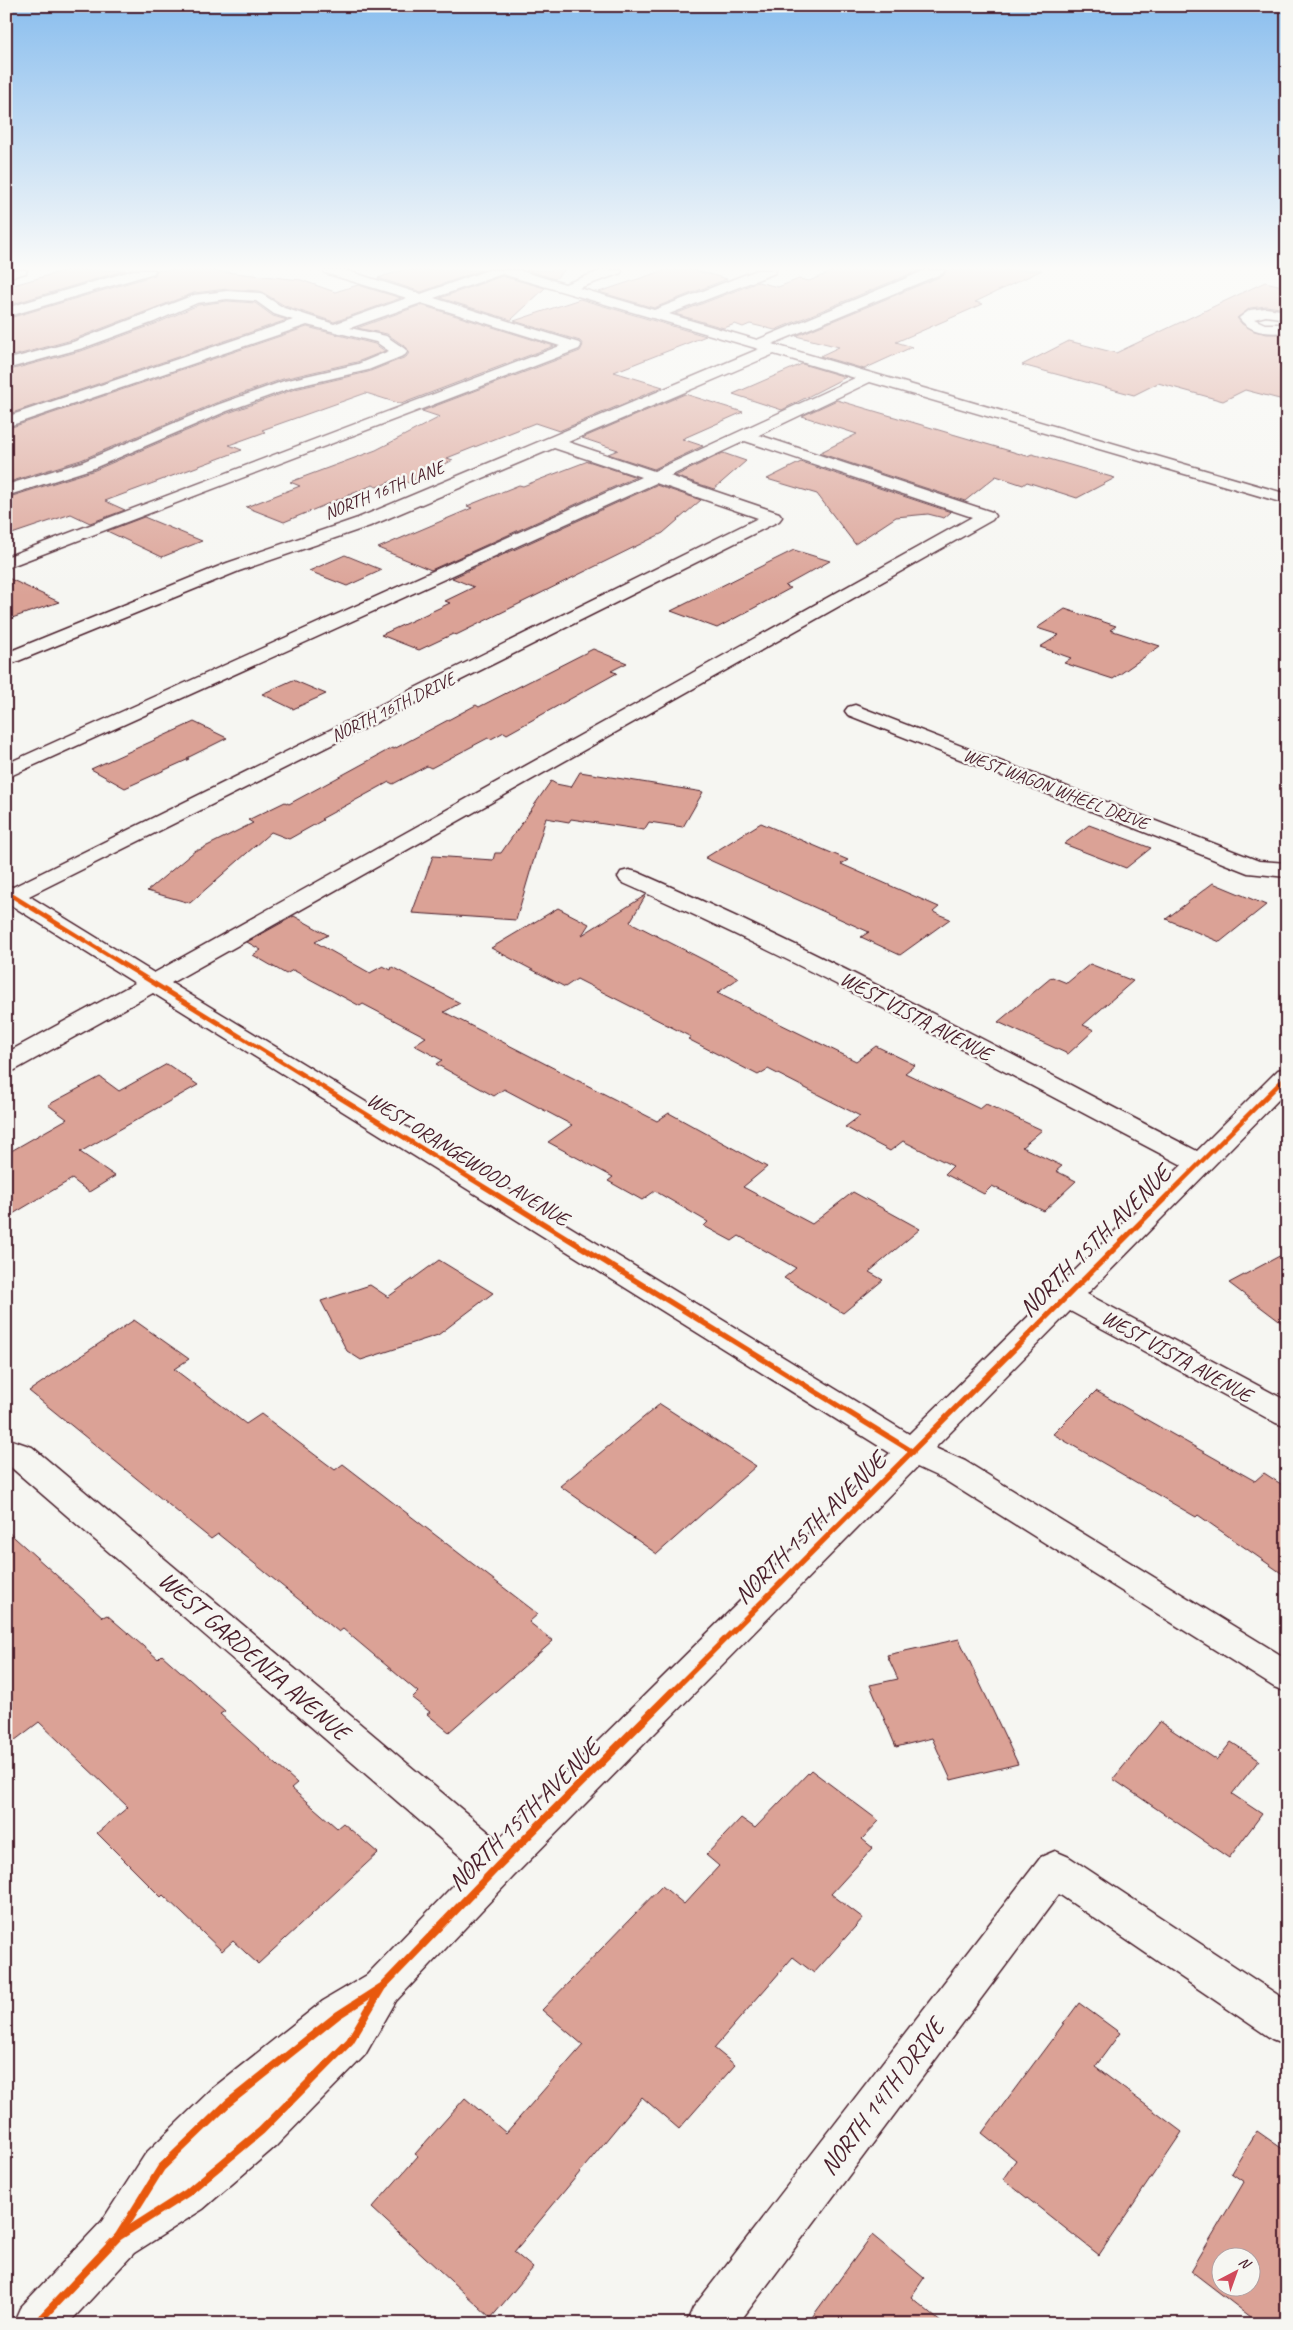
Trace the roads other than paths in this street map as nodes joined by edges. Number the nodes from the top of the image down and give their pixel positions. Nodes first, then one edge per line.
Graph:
1 (134, 379) edge
2 (312, 379) edge
3 (488, 379) edge
4 (693, 379) edge
5 (863, 379) edge
6 (878, 379) edge
7 (6, 422) edge
8 (744, 435) junction
9 (553, 442) junction
10 (655, 477) junction
11 (6, 491) edge
12 (1287, 499) edge
13 (6, 563) edge
14 (6, 660) edge
15 (855, 711) dead end
16 (6, 772) edge
17 (1256, 868) junction
18 (1287, 870) edge
19 (629, 877) dead end
20 (1287, 890) edge
21 (9, 894) edge
22 (152, 983) junction
23 (6, 1064) edge
24 (1287, 1076) edge
25 (1199, 1163) junction
26 (1067, 1296) junction
27 (1287, 1416) edge
28 (6, 1450) edge
29 (913, 1452) junction
30 (1287, 1677) edge
31 (499, 1865) junction
32 (1287, 2025) edge
33 (36, 2324) edge
34 (709, 2324) edge

1 - 7 street
2 - 11 street
3 - 13 street
4 - 9 street, NORTH 16TH LANE
5 - 8 street
6 - 12 street
8 - 10 street
8 - 22 street
9 - 10 street
9 - 14 street, NORTH 16TH LANE
10 - 16 street
10 - 21 street, NORTH 16TH DRIVE
15 - 17 street, WEST WAGON WHEEL DRIVE
17 - 18 street, WEST WAGON WHEEL DRIVE
17 - 20 street, WEST WAGON WHEEL DRIVE
19 - 25 street, WEST VISTA AVENUE
21 - 22 street, WEST ORANGEWOOD AVENUE
22 - 23 street
22 - 29 street, WEST ORANGEWOOD AVENUE
24 - 25 street, NORTH 15TH AVENUE
25 - 26 street, NORTH 15TH AVENUE
26 - 27 street, WEST VISTA AVENUE
26 - 29 street, NORTH 15TH AVENUE
28 - 31 street, WEST GARDENIA AVENUE
29 - 30 street, WEST ORANGEWOOD AVENUE
29 - 31 street, NORTH 15TH AVENUE
31 - 33 street, NORTH 15TH AVENUE
32 - 34 street, NORTH 14TH DRIVE

